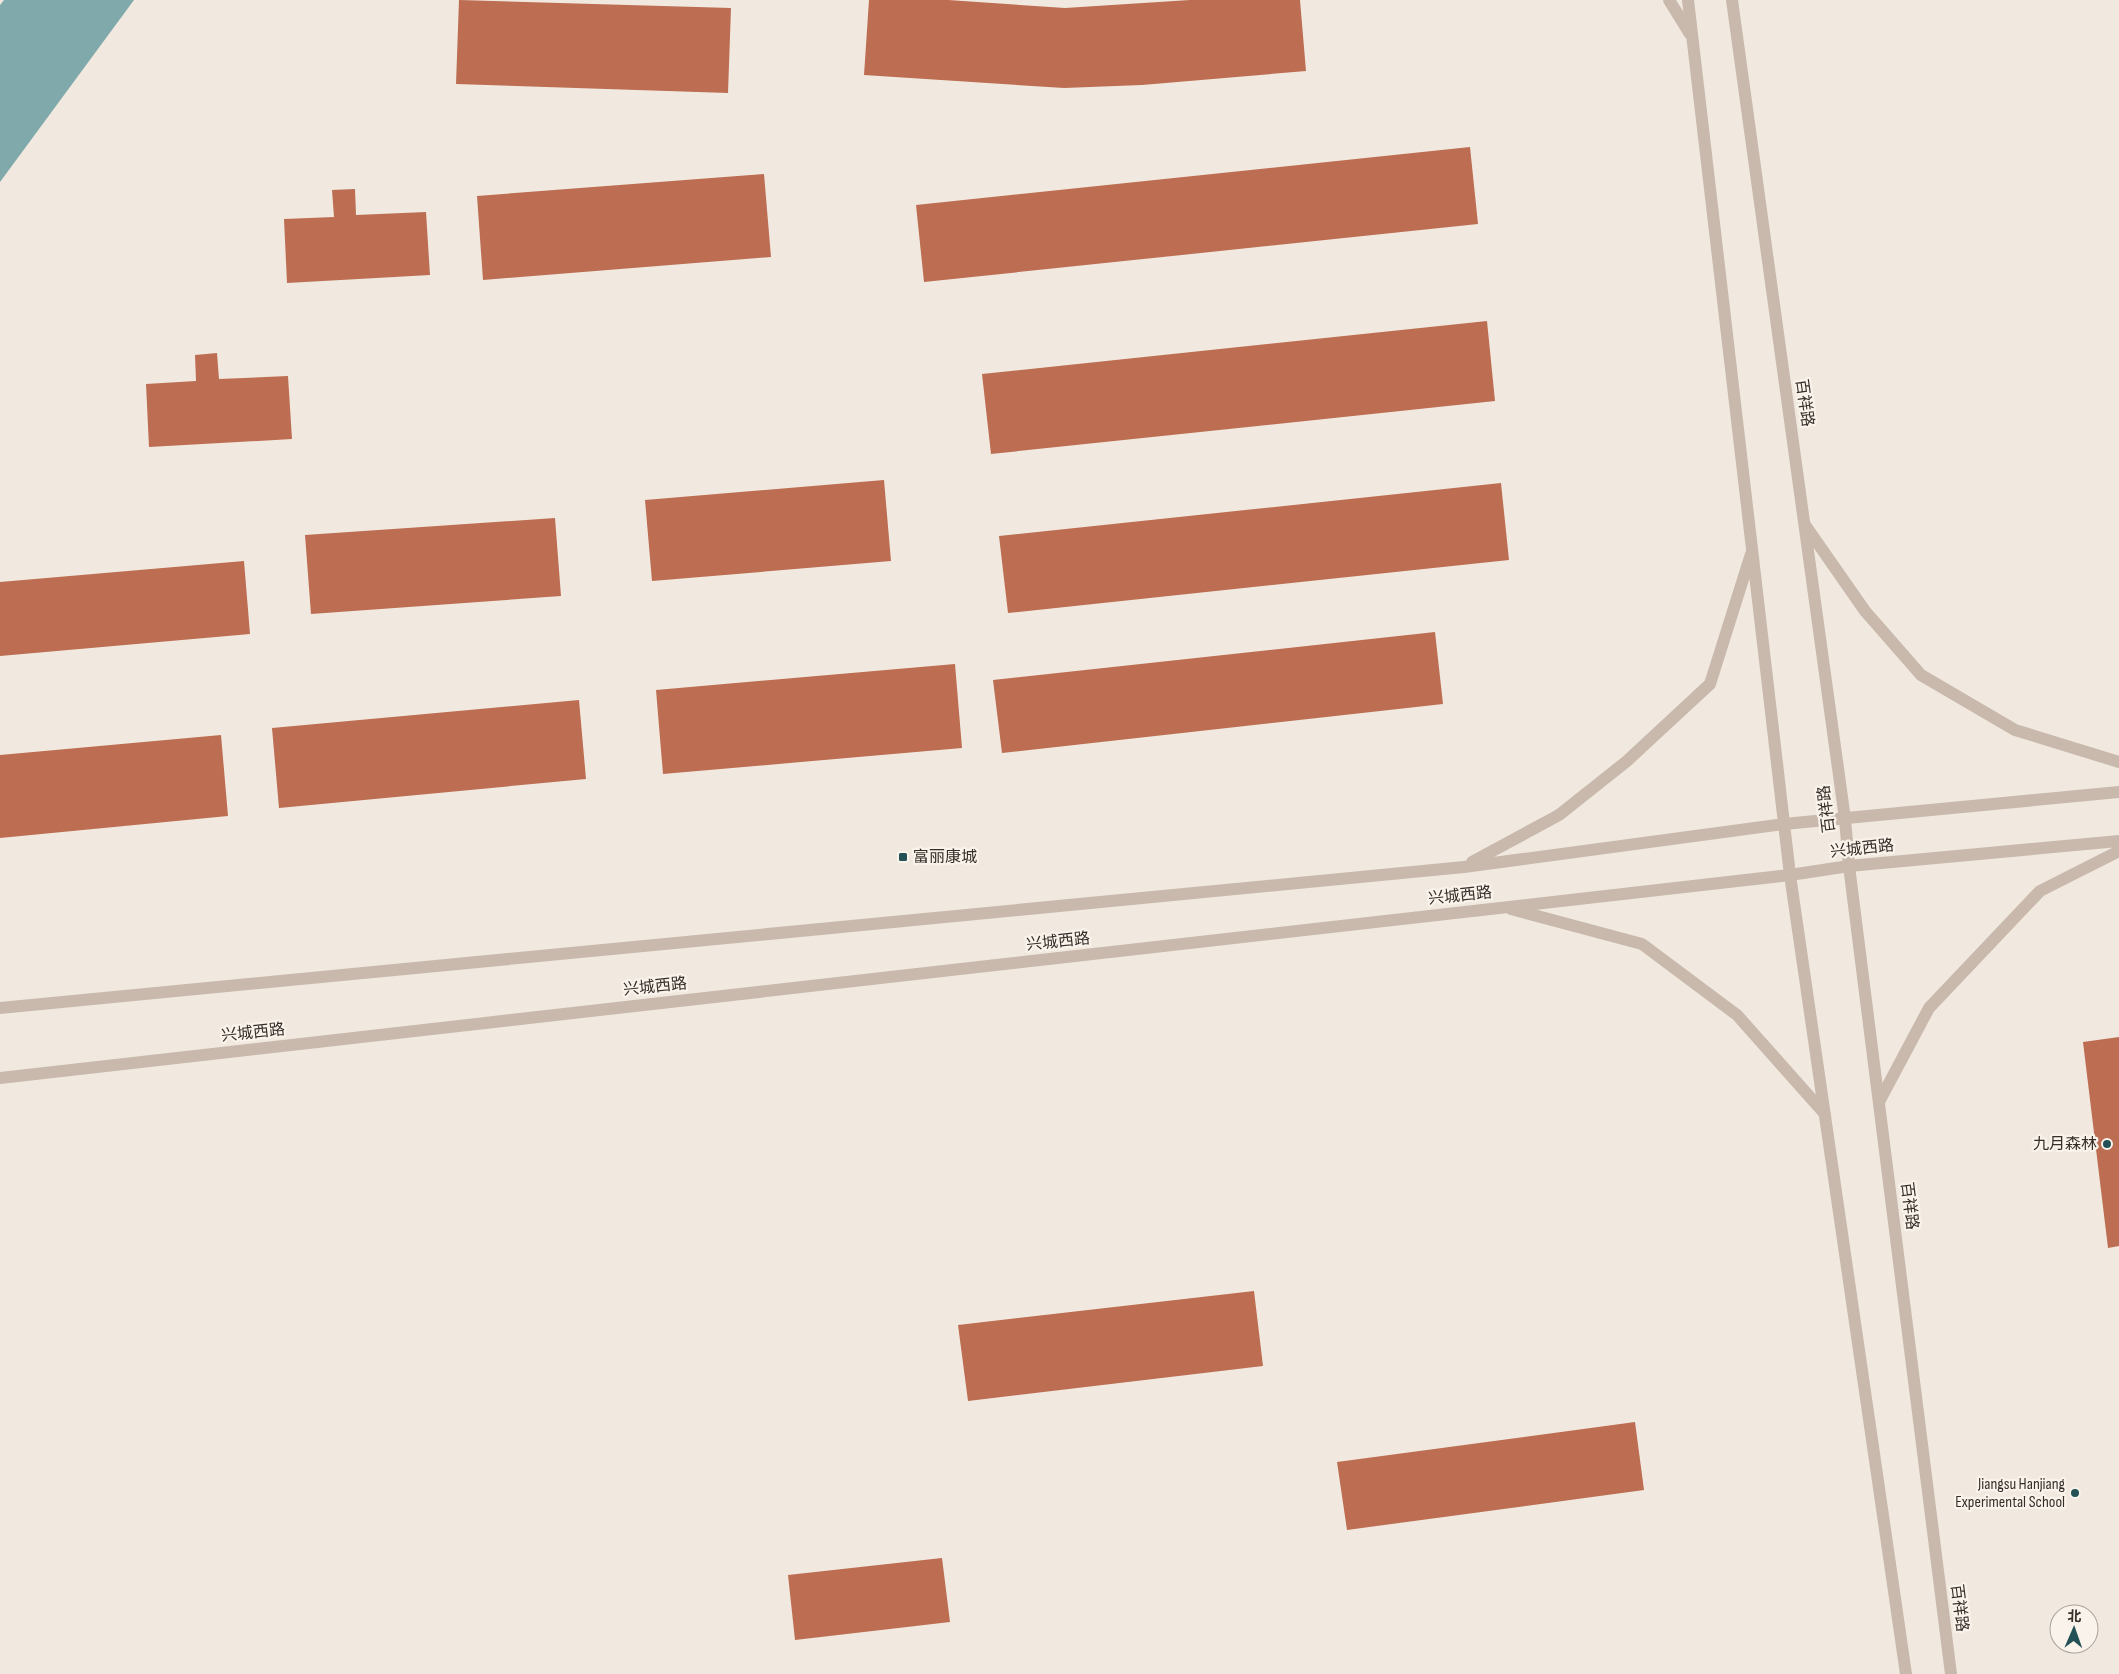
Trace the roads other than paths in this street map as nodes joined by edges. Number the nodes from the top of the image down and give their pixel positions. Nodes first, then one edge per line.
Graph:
1 (1669, 0) edge
2 (1688, 0) edge
3 (1732, 0) edge
4 (1692, 37) junction
5 (1804, 523) junction
6 (1752, 550) junction
7 (2119, 762) edge
8 (2119, 792) edge
9 (1845, 819) junction
10 (1784, 824) junction
11 (2119, 841) edge
12 (2119, 851) edge
13 (1849, 866) junction
14 (1464, 867) junction
15 (1790, 875) junction
16 (1503, 908) junction
17 (0, 1008) edge
18 (0, 1078) edge
19 (1879, 1102) junction
20 (1825, 1114) junction
21 (1906, 1674) edge
22 (1951, 1674) edge

1 - 4 street
2 - 4 street
3 - 5 street, 百祥路
4 - 6 street
5 - 7 street
5 - 9 street, 百祥路
6 - 10 street
6 - 14 street
8 - 9 street, 兴城西路
9 - 10 street, 兴城西路
9 - 13 street, 百祥路
10 - 14 street, 兴城西路
10 - 15 street
11 - 13 street, 兴城西路
12 - 19 street
13 - 15 street, 兴城西路
13 - 19 street, 百祥路
14 - 17 street, 兴城西路
15 - 16 street, 兴城西路
15 - 20 street
16 - 18 street, 兴城西路
16 - 20 street
19 - 22 street, 百祥路
20 - 21 street

